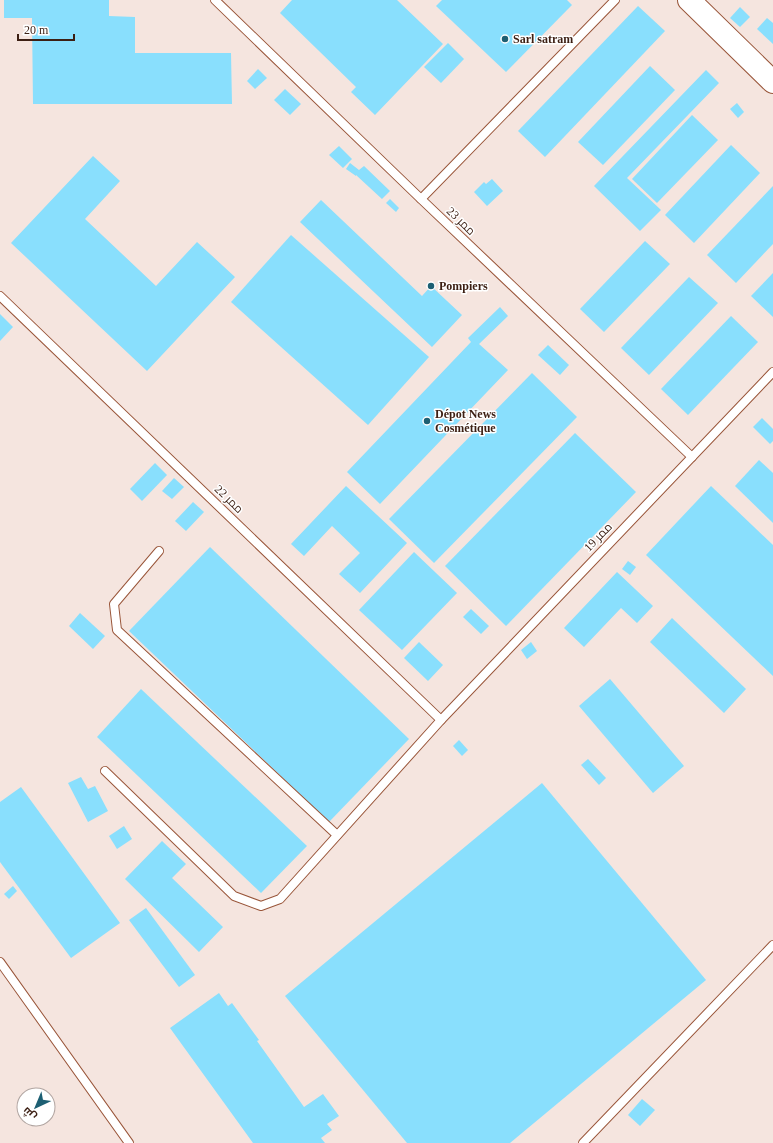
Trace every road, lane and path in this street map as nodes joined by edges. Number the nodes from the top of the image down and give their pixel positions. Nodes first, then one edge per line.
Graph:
1 (214, 0) edge
2 (615, 0) edge
3 (689, 0) edge
4 (773, 82) edge
5 (421, 200) junction
6 (0, 296) edge
7 (773, 372) edge
8 (692, 457) junction
9 (159, 551) dead end
10 (441, 720) junction
11 (105, 770) dead end
12 (337, 835) junction
13 (773, 945) edge
14 (0, 962) edge
15 (130, 1143) edge
16 (583, 1143) edge

1 - 5 lane, ممر 23
2 - 5 lane
3 - 4 main road
5 - 8 lane, ممر 23
6 - 10 lane, ممر 22
7 - 8 lane, ممر 19
8 - 10 lane, ممر 19
9 - 12 lane
10 - 12 lane, ممر 19
11 - 12 lane, ممر 19
13 - 16 lane
14 - 15 lane

